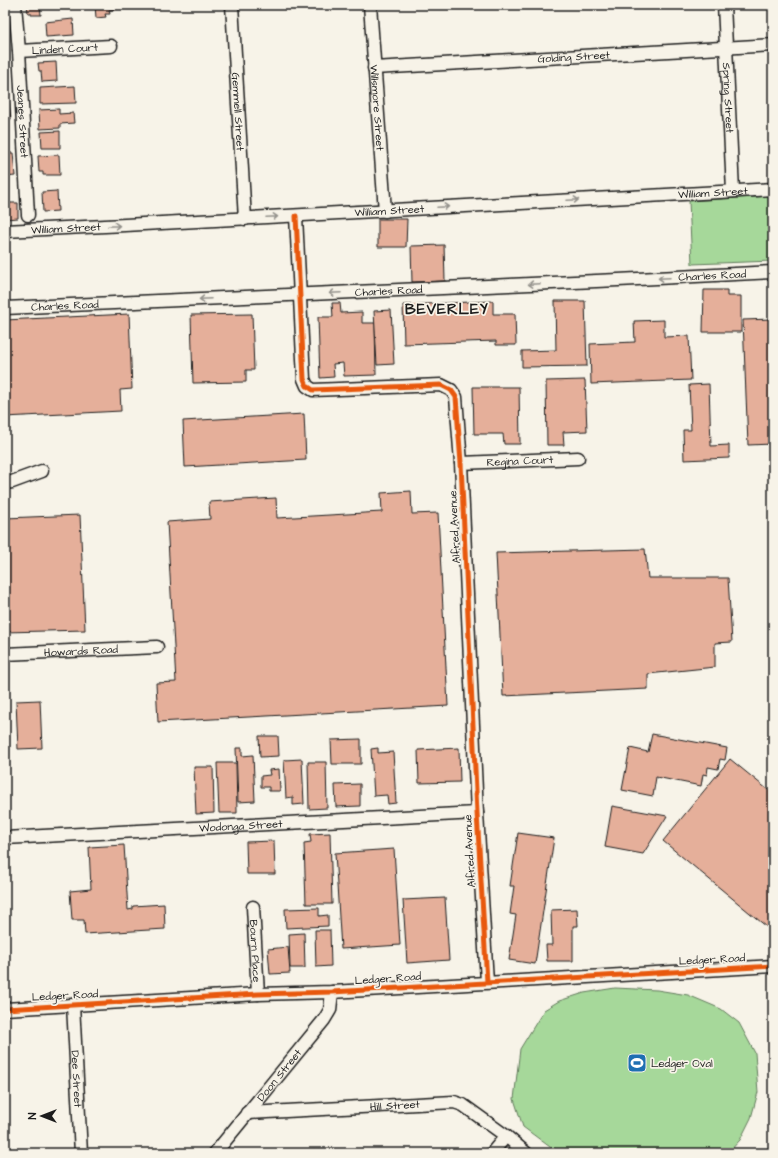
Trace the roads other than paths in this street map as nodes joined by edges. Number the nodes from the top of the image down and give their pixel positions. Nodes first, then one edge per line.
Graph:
1 (15, 5) edge
2 (232, 5) edge
3 (370, 5) edge
4 (724, 5) edge
5 (773, 45) edge
6 (111, 46) dead end
7 (727, 48) junction
8 (19, 51) junction
9 (374, 68) junction
10 (773, 189) edge
11 (733, 191) junction
12 (385, 211) junction
13 (28, 215) dead end
14 (296, 216) junction
15 (245, 219) junction
16 (5, 231) edge
17 (773, 272) edge
18 (300, 294) junction
19 (5, 308) edge
20 (578, 458) dead end
21 (461, 463) junction
22 (42, 471) dead end
23 (5, 483) edge
24 (157, 647) dead end
25 (5, 654) edge
26 (477, 813) junction
27 (5, 838) edge
28 (254, 908) dead end
29 (773, 966) edge
30 (487, 982) junction
31 (332, 992) junction
32 (258, 994) junction
33 (73, 1005) junction
34 (5, 1009) edge
35 (247, 1113) junction
36 (506, 1136) junction
37 (81, 1153) edge
38 (215, 1153) edge
39 (492, 1153) edge
40 (526, 1153) edge

1 - 8 street, Jeanes Street
2 - 15 street, Gemmell Street
3 - 9 street, Willsmore Street
4 - 7 street, Spring Street
5 - 7 street, Golding Street
6 - 8 street, Linden Court
7 - 9 street, Golding Street
7 - 11 street, Spring Street
8 - 13 street, Jeanes Street
9 - 12 street, Willsmore Street
10 - 11 street, William Street
12 -> 11 street, William Street
12 - 14 street, William Street
15 -> 14 street, William Street
14 - 18 street, Alfred Avenue
16 -> 15 street, William Street
17 -> 18 street, Charles Road
18 -> 19 street, Charles Road
18 - 21 street, Alfred Avenue
20 - 21 street, Regina Court
21 - 26 street, Alfred Avenue
22 - 23 street
24 - 25 street, Howards Road
26 - 27 street, Wodonga Street
26 - 30 street, Alfred Avenue
28 - 32 street, Bourn Place
29 - 30 street, Ledger Road
30 - 31 street, Ledger Road
31 - 32 street, Ledger Road
31 - 35 street, Doon Street
32 - 33 street, Ledger Road
33 - 34 street, Ledger Road
33 - 37 street, Dee Street
35 - 36 street, Hill Street
35 - 38 street, Doon Street
36 - 39 street
36 - 40 street, Hill Street

